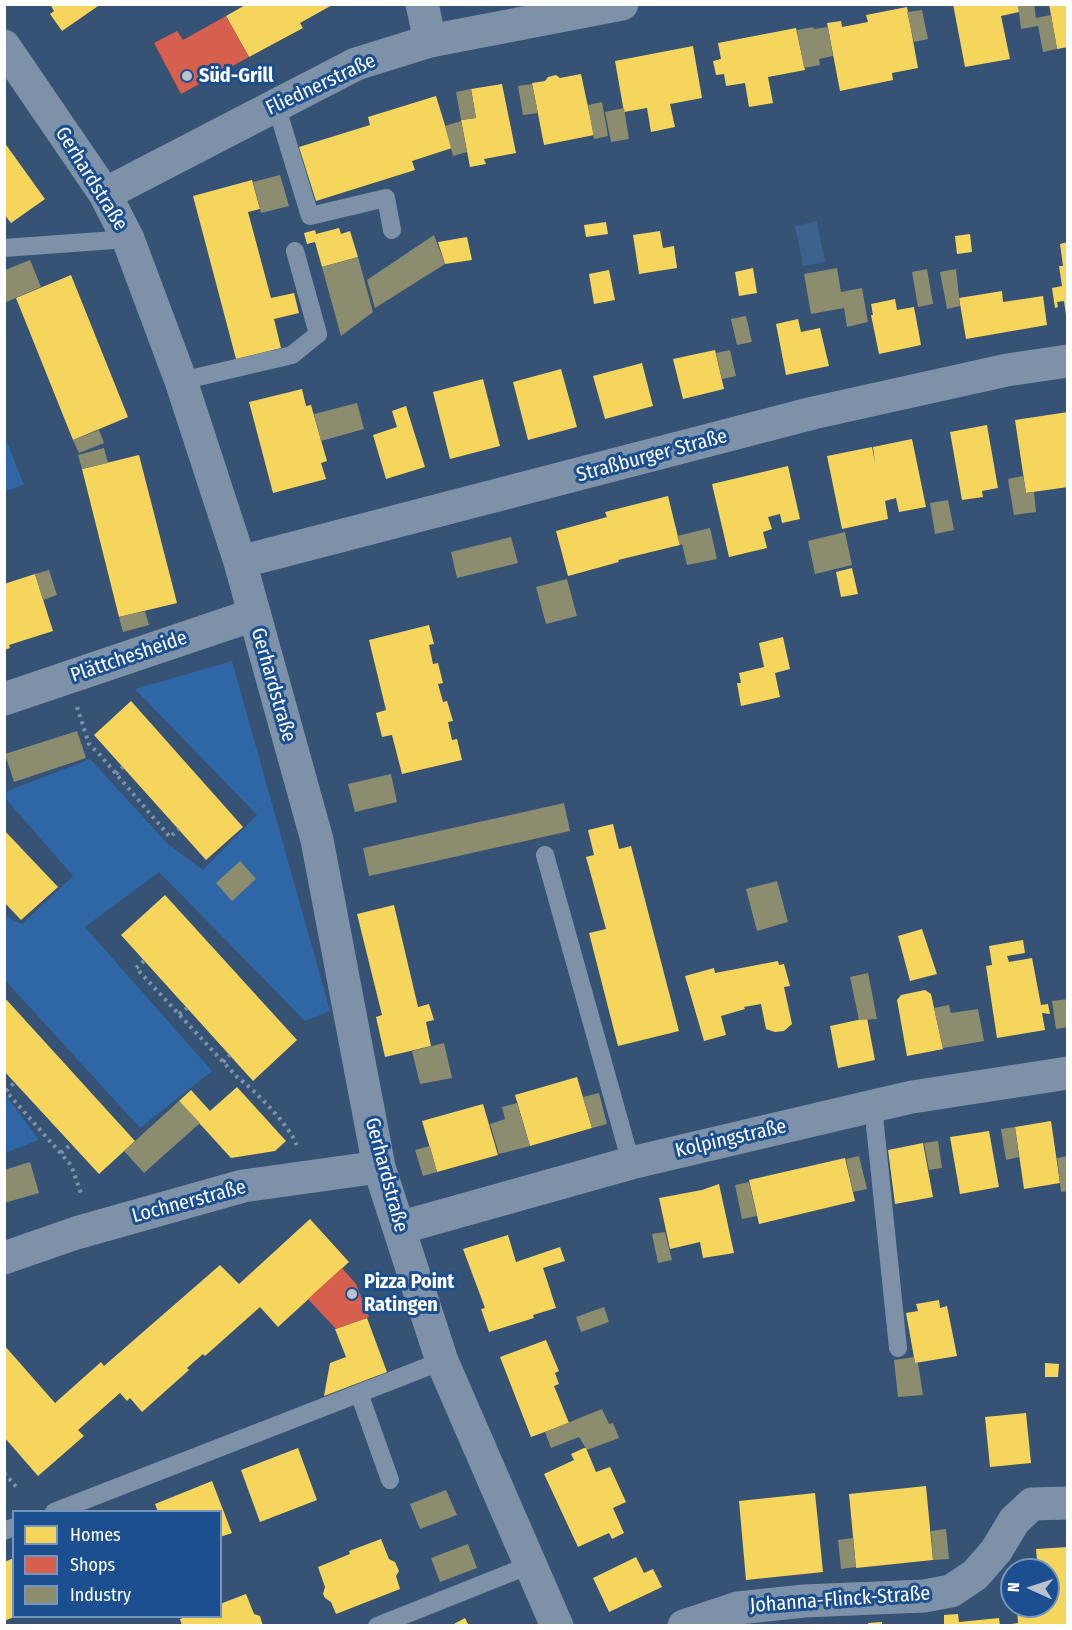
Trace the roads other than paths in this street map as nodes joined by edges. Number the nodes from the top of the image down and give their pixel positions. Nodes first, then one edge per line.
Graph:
1 (422, 4) edge
2 (622, 4) edge
3 (430, 41) junction
4 (4, 46) edge
5 (276, 105) junction
6 (105, 194) junction
7 (392, 230) dead end
8 (128, 239) junction
9 (4, 248) edge
10 (295, 250) dead end
11 (1068, 361) edge
12 (181, 381) junction
13 (240, 562) junction
14 (253, 615) junction
15 (4, 699) edge
16 (545, 855) dead end
17 (1068, 1073) edge
18 (873, 1106) junction
19 (631, 1163) junction
20 (379, 1167) junction
21 (399, 1228) junction
22 (4, 1258) edge
23 (898, 1348) dead end
24 (442, 1361) junction
25 (359, 1393) junction
26 (390, 1480) dead end
27 (1068, 1503) edge
28 (59, 1510) edge
29 (530, 1565) junction
30 (377, 1626) edge
31 (557, 1626) edge
32 (684, 1626) edge

1 - 3 street
2 - 3 street, Fliednerstraße
3 - 5 street, Fliednerstraße
4 - 6 street, Gerhardstraße
5 - 6 street, Fliednerstraße
5 - 7 lane
6 - 8 street, Gerhardstraße
8 - 9 lane
8 - 12 street, Gerhardstraße
10 - 12 lane
11 - 13 street, Straßburger Straße
12 - 13 street, Gerhardstraße
13 - 14 street, Gerhardstraße
14 - 15 street, Plättchesheide
14 - 20 street, Gerhardstraße
16 - 19 lane
17 - 18 street, Kolpingstraße
18 - 19 street, Kolpingstraße
18 - 23 lane
19 - 21 street, Kolpingstraße
20 - 21 street, Gerhardstraße
20 - 22 street, Lochnerstraße
21 - 24 street, Gerhardstraße
24 - 25 lane
24 - 29 street, Gerhardstraße
25 - 26 lane
25 - 28 lane
27 - 32 street, Johanna-Flinck-Straße
29 - 30 lane
29 - 31 street, Gerhardstraße

